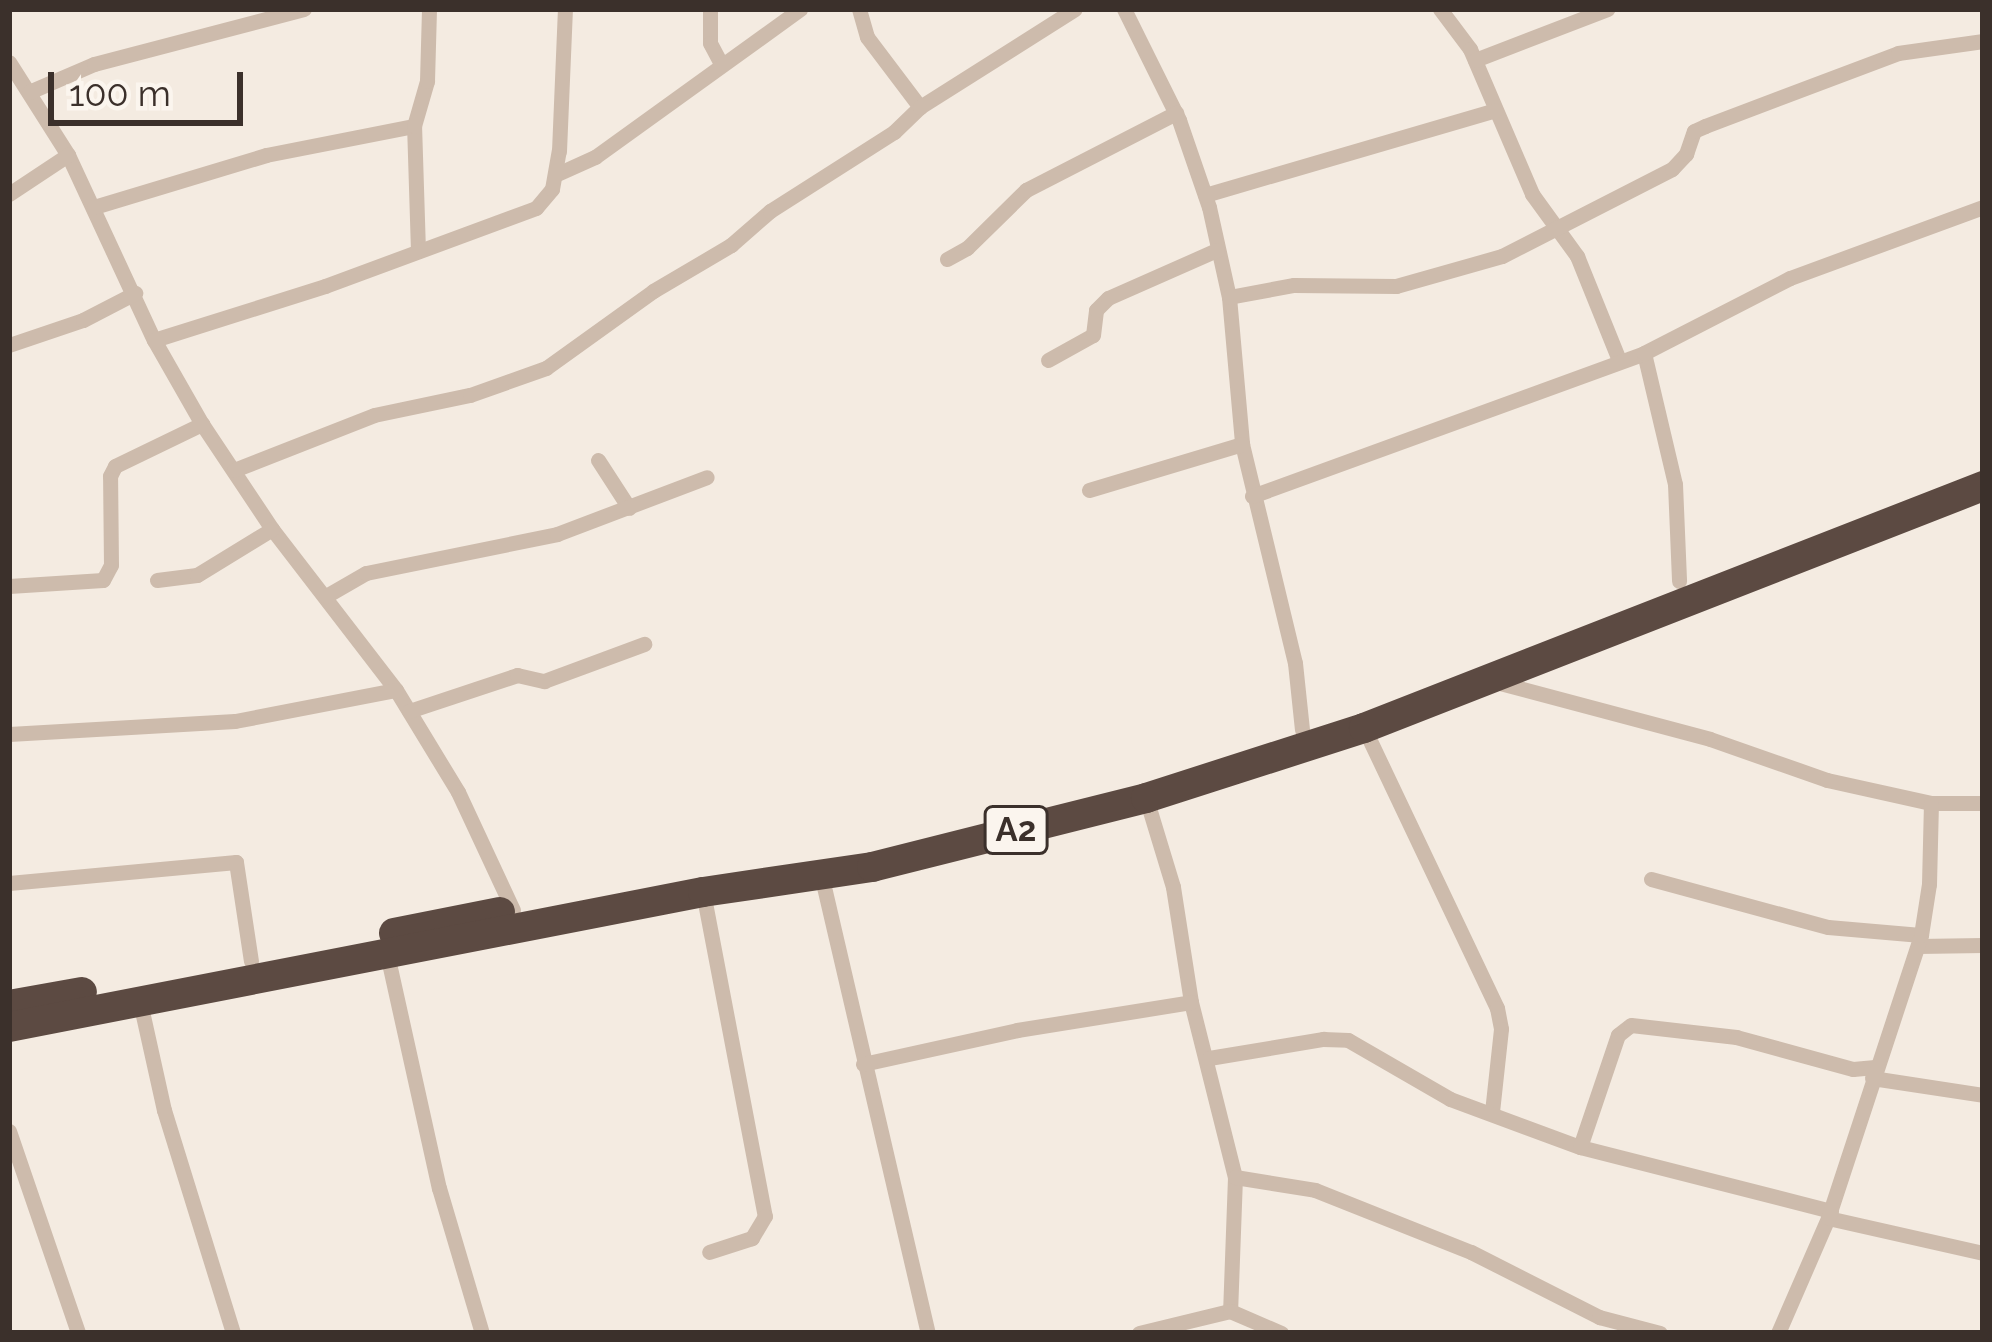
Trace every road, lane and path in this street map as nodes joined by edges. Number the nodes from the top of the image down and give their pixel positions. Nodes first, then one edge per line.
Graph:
1 (304, 9) edge
2 (429, 9) edge
3 (565, 9) edge
4 (710, 9) edge
5 (800, 9) edge
6 (860, 9) edge
7 (1076, 9) edge
8 (1124, 9) edge
9 (1440, 9) edge
10 (1607, 9) edge
11 (1983, 41) edge
12 (1475, 60) junction
13 (9, 62) edge
14 (721, 64) junction
15 (29, 92) junction
16 (920, 107) junction
17 (1495, 110) junction
18 (1176, 113) junction
19 (414, 127) junction
20 (68, 155) junction
21 (555, 175) junction
22 (9, 194) edge
23 (1205, 195) junction
24 (94, 207) junction
25 (1983, 207) edge
26 (1554, 228) junction
27 (1217, 250) junction
28 (418, 251) junction
29 (946, 259) dead end
30 (135, 293) junction
31 (1229, 297) junction
32 (154, 340) junction
33 (9, 345) edge
34 (1644, 353) junction
35 (1048, 360) dead end
36 (1619, 360) junction
37 (202, 424) junction
38 (1242, 444) junction
39 (598, 460) dead end
40 (1983, 466) edge
41 (234, 470) junction
42 (707, 477) dead end
43 (1983, 486) edge
44 (1089, 490) dead end
45 (1252, 496) junction
46 (629, 508) junction
47 (272, 529) junction
48 (157, 580) dead end
49 (1679, 581) junction
50 (9, 586) edge
51 (326, 596) junction
52 (644, 644) dead end
53 (1481, 677) junction
54 (396, 690) junction
55 (409, 711) junction
56 (1364, 728) junction
57 (1302, 730) junction
58 (9, 734) edge
59 (1146, 798) junction
60 (1931, 803) junction
61 (1983, 803) edge
62 (821, 874) junction
63 (1651, 879) dead end
64 (9, 883) edge
65 (703, 892) junction
66 (513, 910) junction
67 (1919, 941) junction
68 (1983, 945) edge
69 (387, 954) junction
70 (250, 961) junction
71 (140, 1002) junction
72 (1191, 1002) junction
73 (9, 1005) edge
74 (9, 1027) edge
75 (1209, 1058) junction
76 (863, 1064) junction
77 (1873, 1072) junction
78 (1983, 1095) edge
79 (1492, 1112) junction
80 (9, 1131) edge
81 (1580, 1148) junction
82 (1235, 1178) junction
83 (1829, 1214) junction
84 (709, 1252) dead end
85 (1983, 1253) edge
86 (1230, 1310) junction
87 (78, 1333) edge
88 (233, 1333) edge
89 (482, 1333) edge
90 (928, 1333) edge
91 (1139, 1333) edge
92 (1281, 1333) edge
93 (1660, 1333) edge
94 (1778, 1333) edge

1 - 15 street
2 - 19 street
3 - 21 street
4 - 14 street
5 - 14 street
6 - 16 street
7 - 16 street
8 - 18 street
9 - 12 street
10 - 12 street
11 - 26 street
12 - 17 street
13 - 15 street
14 - 21 street
15 - 20 street
16 - 41 street
17 - 23 street
17 - 26 street
18 - 23 street
18 - 29 street
19 - 24 street
19 - 28 street
20 - 22 street
20 - 24 street
21 - 28 street
23 - 27 street
24 - 30 street
25 - 34 street
26 - 31 street
26 - 36 street
27 - 31 street
27 - 35 street
28 - 32 street
30 - 32 street
30 - 33 street
31 - 38 street
32 - 37 street
34 - 36 street
34 - 49 street
36 - 45 street
37 - 41 street
37 - 50 street
38 - 44 street
38 - 45 street
39 - 46 street
40 - 49 highway, A2
41 - 47 street
42 - 46 street
43 - 53 highway, A2
45 - 57 street
46 - 51 street
47 - 48 street
47 - 51 street
49 - 57 highway, A2
51 - 54 street
52 - 55 street
53 - 56 highway, A2
53 - 60 street
54 - 55 street
54 - 58 street
55 - 66 street
56 - 59 highway, A2
56 - 79 street
57 - 66 highway, A2
59 - 62 highway, A2
59 - 72 street
60 - 61 street
60 - 67 street
62 - 65 highway, A2
62 - 76 street
63 - 67 street
64 - 70 street
65 - 69 highway, A2
65 - 84 street
66 - 70 highway, A2
67 - 68 street
67 - 77 street
69 - 71 highway, A2
69 - 89 street
70 - 73 highway, A2
71 - 74 highway, A2
71 - 88 street
72 - 75 street
72 - 76 street
75 - 79 street
75 - 82 street
76 - 90 street
77 - 78 street
77 - 81 street
77 - 83 street
79 - 81 street
80 - 87 street
81 - 83 street
82 - 86 street
82 - 93 street
83 - 85 street
83 - 94 street
86 - 91 street
86 - 92 street

